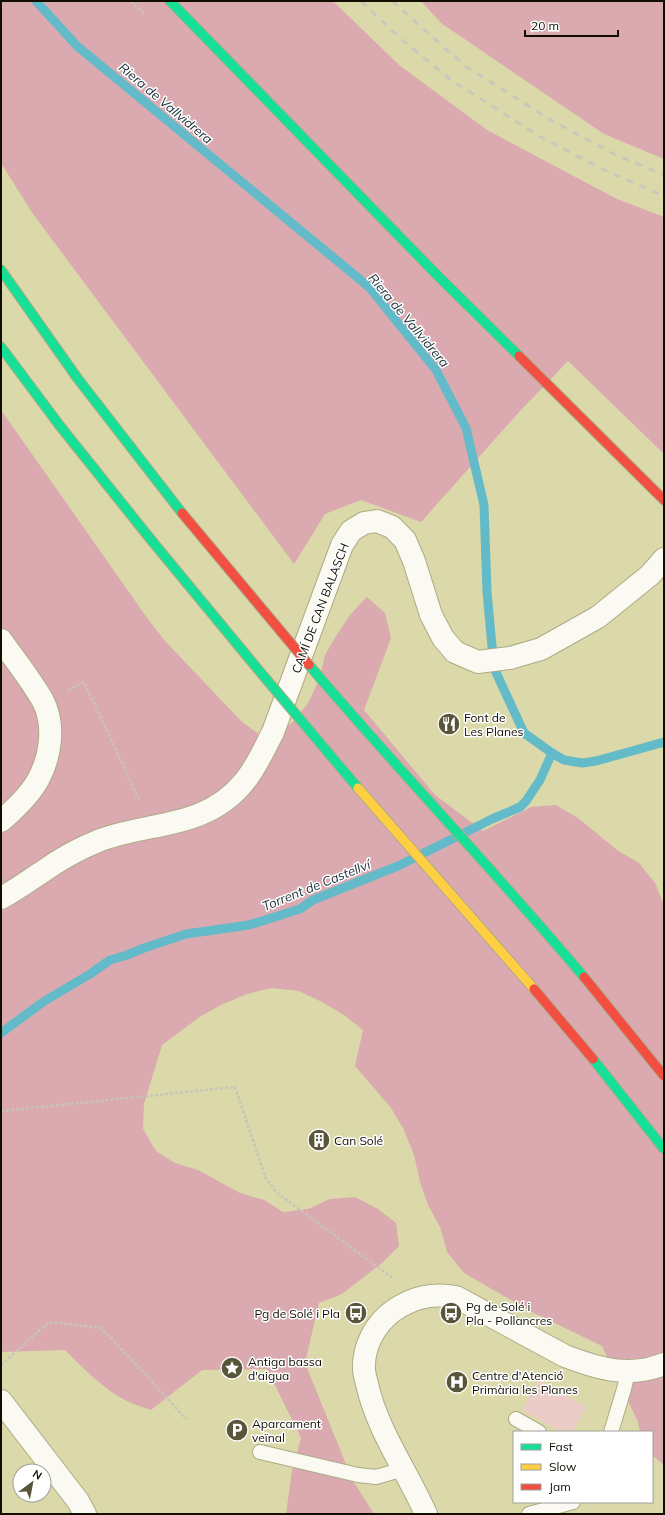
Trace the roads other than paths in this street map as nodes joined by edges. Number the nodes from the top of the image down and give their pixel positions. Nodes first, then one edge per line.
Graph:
1 (170, 1) edge
2 (1, 270) edge
3 (1, 347) edge
4 (664, 500) edge
5 (664, 559) edge
6 (1, 640) edge
7 (1, 821) edge
8 (1, 898) edge
9 (664, 1076) edge
10 (664, 1149) edge
11 (664, 1364) edge
12 (628, 1372) junction
13 (1, 1401) edge
14 (516, 1419) dead end
15 (537, 1431) edge
16 (611, 1431) edge
17 (260, 1452) dead end
18 (404, 1470) junction
19 (569, 1503) edge
20 (85, 1514) edge
21 (426, 1514) edge
22 (529, 1514) edge

1 - 4 main road
2 - 9 main road, bridge
3 - 10 main road, bridge
5 - 8 street, CAMÍ DE CAN BALASCH
6 - 7 street
11 - 12 street
12 - 16 lane
12 - 18 street
13 - 20 street
14 - 15 lane
17 - 18 lane
18 - 21 street
19 - 22 lane

